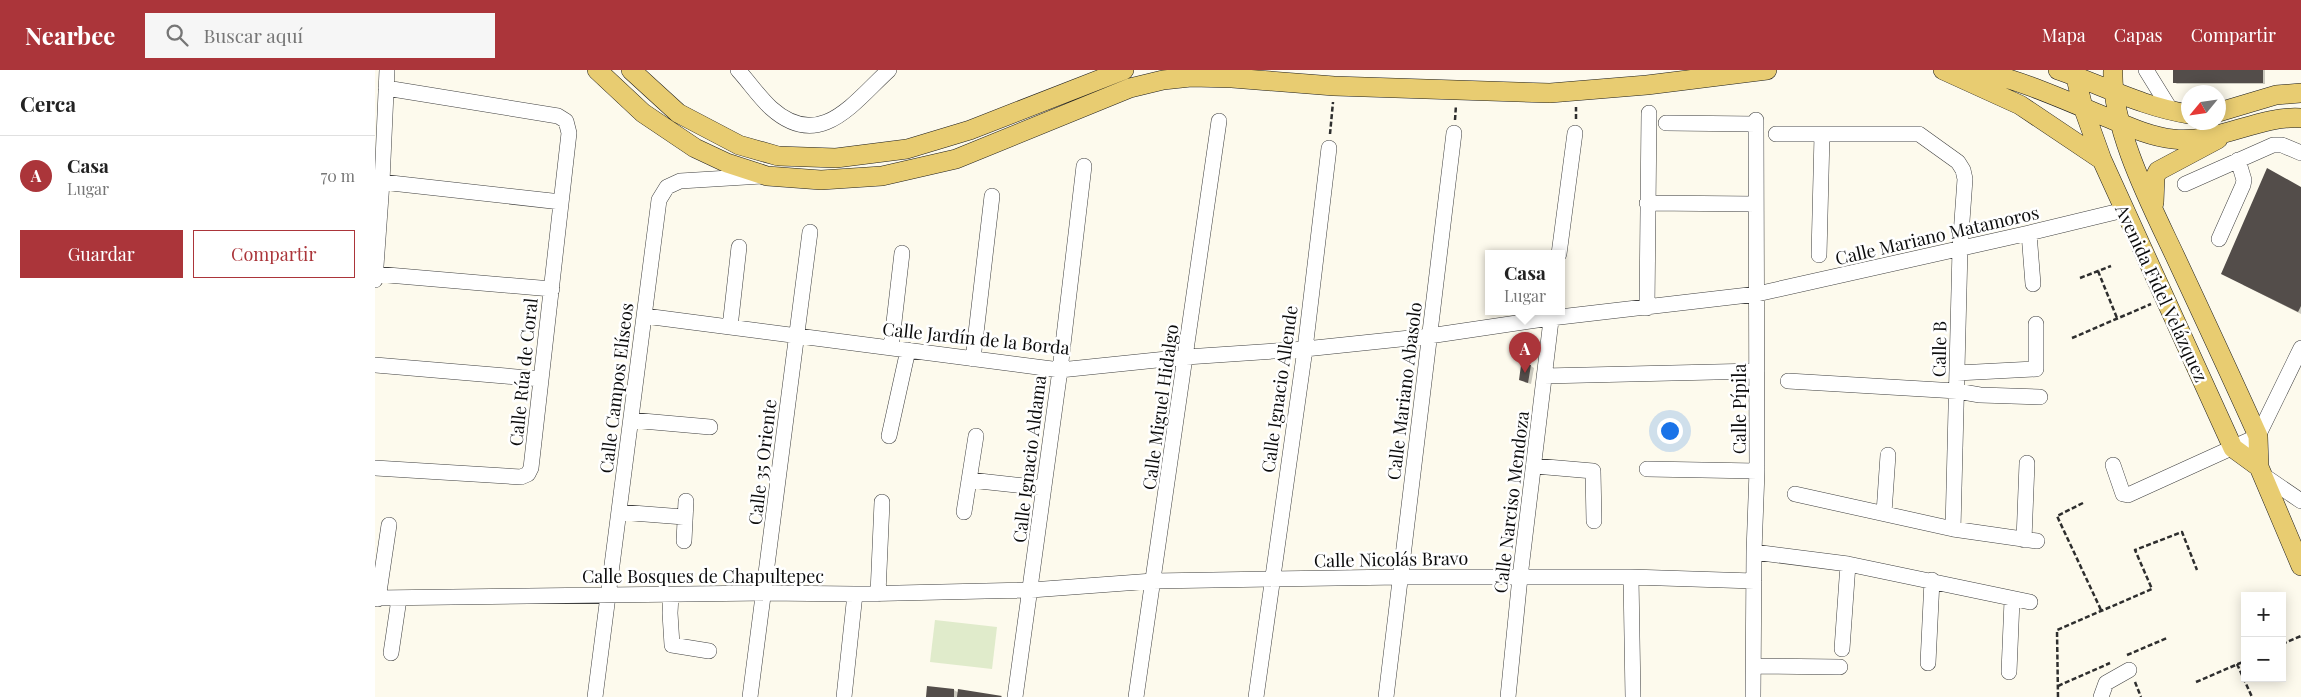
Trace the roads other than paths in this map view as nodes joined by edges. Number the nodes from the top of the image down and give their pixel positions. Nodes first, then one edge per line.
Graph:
1 (387, 70) edge
2 (597, 70) edge
3 (631, 70) edge
4 (738, 70) edge
5 (889, 70) edge
6 (1124, 70) edge
7 (1767, 70) edge
8 (1943, 70) edge
9 (1975, 70) edge
10 (2113, 70) edge
11 (2146, 70) edge
12 (2069, 72) edge
13 (387, 88) junction
14 (2112, 92) junction
15 (2301, 93) edge
16 (2083, 107) junction
17 (2226, 110) edge
18 (1649, 113) dead end
19 (2180, 113) edge
20 (2301, 118) edge
21 (1219, 121) dead end
22 (2119, 122) junction
23 (1666, 123) dead end
24 (1575, 133) road end
25 (1454, 134) road end
26 (1776, 134) dead end
27 (2226, 134) junction
28 (1822, 135) junction
29 (1329, 148) road end
30 (2301, 154) edge
31 (2102, 160) junction
32 (2238, 160) junction
33 (1084, 166) dead end
34 (767, 176) junction
35 (383, 182) junction
36 (2185, 184) dead end
37 (992, 196) dead end
38 (561, 202) junction
39 (1647, 203) junction
40 (1756, 204) junction
41 (2124, 210) junction
42 (2154, 212) junction
43 (810, 232) dead end
44 (2029, 234) junction
45 (2219, 239) dead end
46 (739, 247) dead end
47 (1960, 248) junction
48 (1560, 250) edge
49 (902, 254) dead end
50 (1819, 255) dead end
51 (375, 278) edge
52 (2033, 284) dead end
53 (552, 288) junction
54 (1757, 294) junction
55 (1647, 308) junction
56 (1565, 314) edge
57 (1551, 315) edge
58 (645, 316) junction
59 (2036, 324) dead end
60 (730, 327) junction
61 (797, 336) junction
62 (1429, 336) junction
63 (891, 348) junction
64 (2301, 348) edge
65 (1305, 349) junction
66 (908, 350) junction
67 (1186, 357) junction
68 (973, 359) junction
69 (375, 365) edge
70 (1059, 370) junction
71 (1757, 372) junction
72 (1957, 373) junction
73 (1544, 376) junction
74 (541, 379) junction
75 (1788, 381) dead end
76 (1957, 392) junction
77 (2040, 396) dead end
78 (631, 420) junction
79 (709, 427) dead end
80 (889, 436) dead end
81 (976, 436) dead end
82 (2258, 436) junction
83 (2233, 448) junction
84 (1888, 455) dead end
85 (2027, 463) dead end
86 (2113, 465) dead end
87 (1535, 466) junction
88 (375, 468) edge
89 (1647, 469) dead end
90 (1757, 471) junction
91 (2261, 471) junction
92 (969, 480) junction
93 (1044, 488) junction
94 (1795, 494) dead end
95 (686, 501) dead end
96 (2301, 501) edge
97 (882, 502) dead end
98 (619, 512) junction
99 (964, 512) dead end
100 (1885, 513) junction
101 (684, 517) junction
102 (1594, 521) dead end
103 (389, 525) dead end
104 (1953, 529) junction
105 (684, 541) dead end
106 (1753, 552) junction
107 (1847, 564) junction
108 (2301, 566) edge
109 (1401, 577) junction
110 (1520, 577) junction
111 (1631, 577) junction
112 (1272, 579) junction
113 (1932, 580) junction
114 (1153, 581) junction
115 (1754, 582) junction
116 (1031, 590) junction
117 (764, 593) junction
118 (855, 594) junction
119 (878, 594) junction
120 (609, 595) junction
121 (671, 595) junction
122 (377, 598) edge
123 (399, 599) junction
124 (2013, 600) junction
125 (2030, 602) dead end
126 (1842, 649) dead end
127 (709, 651) dead end
128 (391, 653) dead end
129 (1928, 663) dead end
130 (1753, 666) junction
131 (1840, 667) dead end
132 (2129, 670) dead end
133 (2009, 672) dead end
134 (595, 697) edge
135 (750, 697) edge
136 (844, 697) edge
137 (1015, 697) edge
138 (1137, 697) edge
139 (1256, 697) edge
140 (1387, 697) edge
141 (1508, 697) edge
142 (1633, 697) edge
143 (1753, 697) edge
144 (2101, 697) edge

1 - 13 street
2 - 34 main road
3 - 6 main road
4 - 5 street
7 - 34 main road
8 - 31 main road
9 - 16 main road
10 - 14 main road, Avenida Fidel Velázquez
11 - 19 street
12 - 14 main road
12 - 16 main road, Avenida Fidel Velázquez
13 - 35 street
13 - 38 street, Calle Rúa de Coral
14 - 19 main road
14 - 22 main road, Avenida Fidel Velázquez
15 - 17 main road
16 - 22 main road
16 - 31 main road, Avenida Fidel Velázquez
18 - 39 street
20 - 27 main road
21 - 67 street, Calle Miguel Hidalgo
22 - 27 main road
22 - 42 main road, Avenida Fidel Velázquez
23 - 40 street, Calle Pípila
24 - 48 street
25 - 62 street, Calle Mariano Abasolo
26 - 28 street
27 - 42 main road
28 - 47 street, Calle B
28 - 50 street
29 - 65 street, Calle Ignacio Allende
30 - 32 street
31 - 41 main road, Avenida Fidel Velázquez
32 - 36 street
32 - 45 street
33 - 70 street, Calle Ignacio Aldama
34 - 58 street, Calle Campos Elíseos
35 - 38 street
35 - 51 street
37 - 68 street
38 - 53 street, Calle Rúa de Coral
39 - 40 street
39 - 55 street
40 - 54 street, Calle Pípila
41 - 42 main road
41 - 44 street, Calle Mariano Matamoros
41 - 83 main road, Avenida Fidel Velázquez
42 - 82 main road, Avenida Fidel Velázquez
43 - 61 street, Calle 35 Oriente
44 - 47 street, Calle Mariano Matamoros
44 - 52 street
46 - 60 street
47 - 54 street, Calle Mariano Matamoros
47 - 72 street, Calle B
49 - 63 street
51 - 53 street
53 - 74 street, Calle Rúa de Coral
54 - 55 street, Calle Mariano Matamoros
54 - 71 street, Calle Pípila
55 - 56 street, Calle Mariano Matamoros
57 - 62 street, Calle Jardín de la Borda
57 - 73 street, Calle Narciso Mendoza
58 - 60 street, Calle Jardín de la Borda
58 - 78 street, Calle Campos Elíseos
59 - 72 street
60 - 61 street, Calle Jardín de la Borda
61 - 63 street, Calle Jardín de la Borda
61 - 117 street, Calle 35 Oriente
62 - 65 street, Calle Jardín de la Borda
62 - 109 street, Calle Mariano Abasolo
63 - 66 street, Calle Jardín de la Borda
64 - 82 street
65 - 67 street, Calle Jardín de la Borda
65 - 112 street, Calle Ignacio Allende
66 - 68 street, Calle Jardín de la Borda
66 - 80 street
67 - 70 street, Calle Jardín de la Borda
67 - 114 street, Calle Miguel Hidalgo
68 - 70 street, Calle Jardín de la Borda
69 - 74 street
70 - 93 street, Calle Ignacio Aldama
71 - 73 street
71 - 90 street, Calle Pípila
72 - 76 street, Calle B
73 - 87 street, Calle Narciso Mendoza
74 - 88 street, Calle Rúa de Coral
75 - 76 street
76 - 77 street
76 - 104 street, Calle B
78 - 79 street
78 - 98 street, Calle Campos Elíseos
81 - 92 street
82 - 83 street
82 - 91 main road, Avenida Fidel Velázquez
83 - 86 street
83 - 91 main road, Avenida Fidel Velázquez
84 - 100 street
85 - 104 street
87 - 102 street
87 - 110 street, Calle Narciso Mendoza
89 - 90 street
90 - 106 street, Calle Pípila
91 - 96 street
91 - 108 main road, Avenida Fidel Velázquez
92 - 93 street
92 - 99 street
93 - 116 street, Calle Ignacio Aldama
94 - 100 street
95 - 101 street
97 - 119 street
98 - 101 street
98 - 120 street, Calle Campos Elíseos
100 - 104 street
101 - 105 street
103 - 122 street
106 - 107 street
106 - 115 street, Calle Pípila
107 - 113 street
107 - 126 street
109 - 110 street, Calle Nicolás Bravo
109 - 112 street, Calle Nicolás Bravo
109 - 140 street, Calle Mariano Abasolo
110 - 111 street, Calle Nicolás Bravo
110 - 141 street, Calle Narciso Mendoza
111 - 115 street, Calle Nicolás Bravo
111 - 142 street
112 - 114 street, Calle Nicolás Bravo
112 - 139 street, Calle Ignacio Allende
113 - 124 street
113 - 129 street
114 - 116 street, Calle Bosques de Chapultepec
114 - 138 street, Calle Miguel Hidalgo
115 - 130 street, Calle Pípila
116 - 119 street, Calle Bosques de Chapultepec
116 - 137 street, Calle Ignacio Aldama
117 - 118 street, Calle Bosques de Chapultepec
117 - 121 street, Calle Bosques de Chapultepec
117 - 135 street, Calle 35 Oriente
118 - 119 street, Calle Bosques de Chapultepec
118 - 136 street
120 - 121 street, Calle Bosques de Chapultepec
120 - 123 street, Calle Bosques de Chapultepec
120 - 134 street, Calle Campos Elíseos
121 - 127 street
122 - 123 street, Calle Bosques de Chapultepec
123 - 128 street
124 - 125 street
124 - 133 street
130 - 131 street
130 - 143 street, Calle Pípila
132 - 144 street

